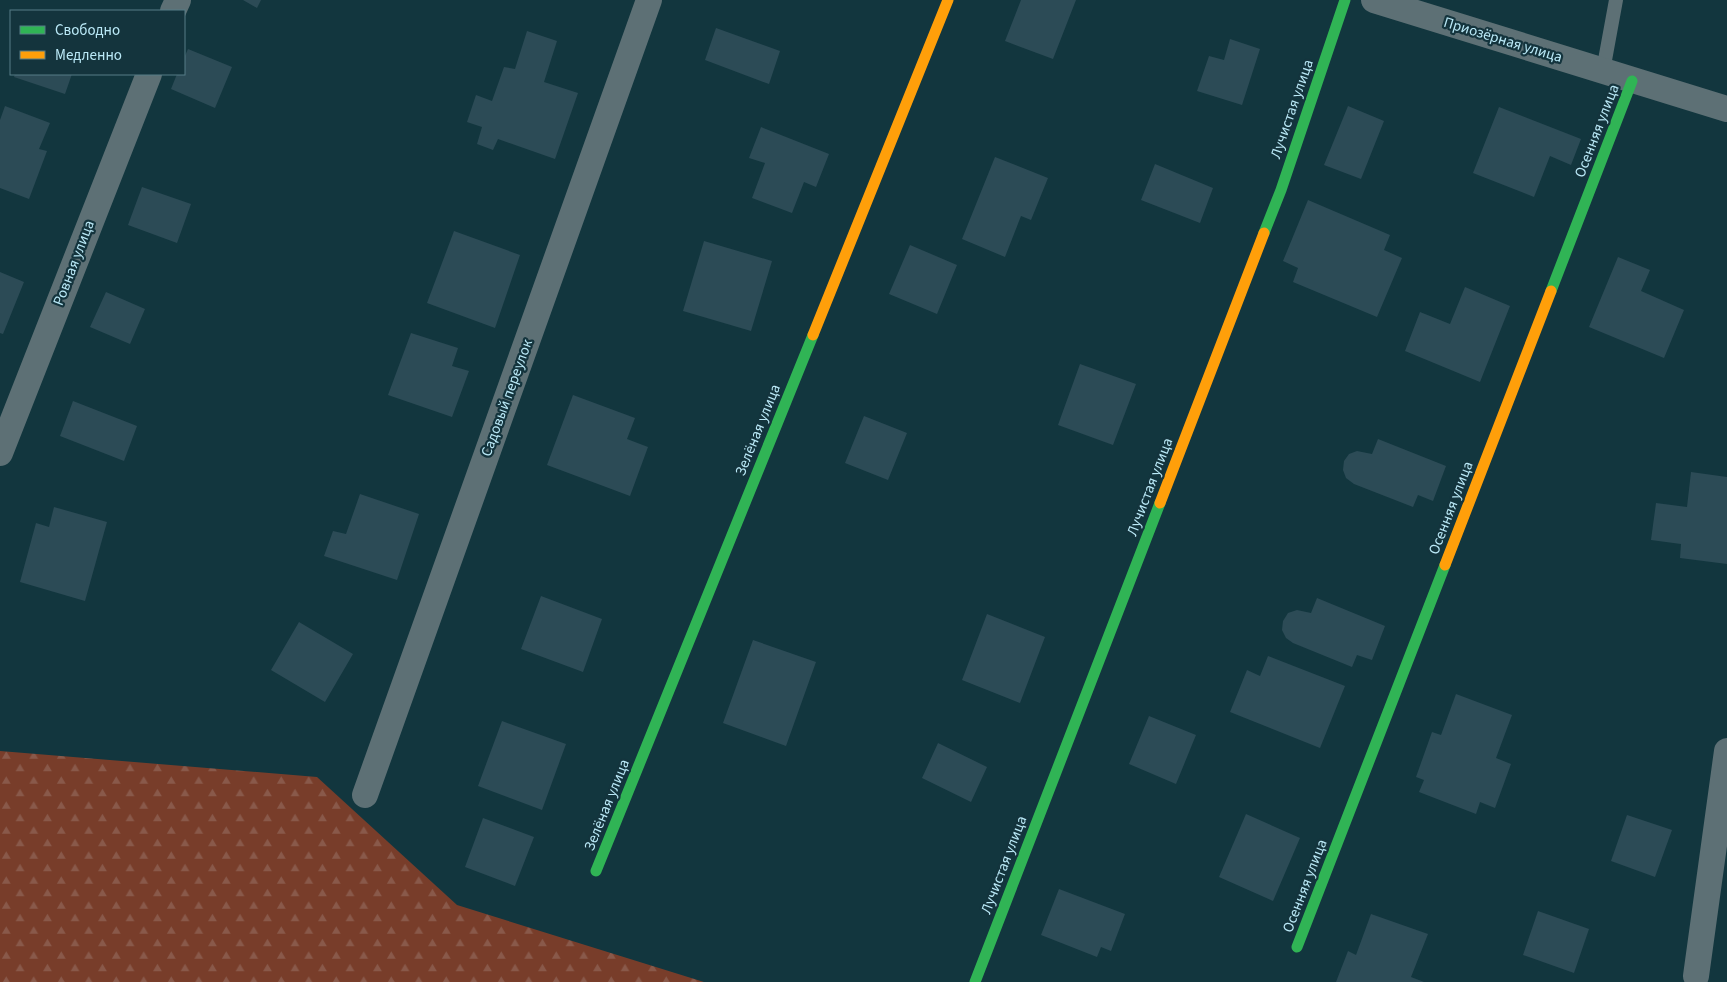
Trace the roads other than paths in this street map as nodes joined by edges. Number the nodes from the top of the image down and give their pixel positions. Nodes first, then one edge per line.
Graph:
1 (649, 0) edge
2 (948, 0) edge
3 (1345, 0) edge
4 (1374, 0) edge
5 (1616, 0) edge
6 (1603, 71) junction
7 (149, 75) edge
8 (1632, 80) junction
9 (1727, 109) edge
10 (0, 453) edge
11 (1727, 751) edge
12 (365, 795) dead end
13 (596, 871) dead end
14 (1298, 947) dead end
15 (1696, 976) dead end
16 (975, 982) edge

1 - 12 street, Садовый переулок
2 - 13 street, Зелёная улица
3 - 16 street, Лучистая улица
4 - 6 street, Приозёрная улица
5 - 6 lane
6 - 8 street, Приозёрная улица
7 - 10 street, Ровная улица
8 - 9 street, Приозёрная улица
8 - 14 street, Осенняя улица
11 - 15 street

